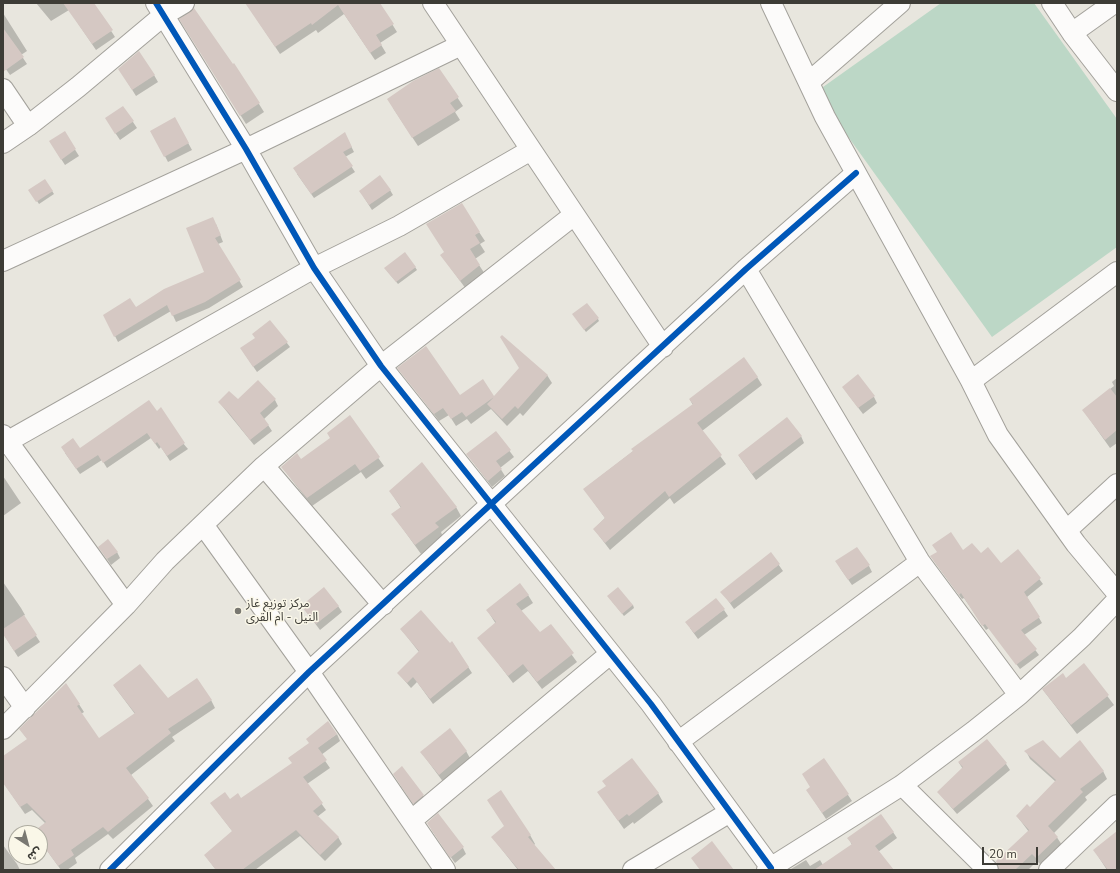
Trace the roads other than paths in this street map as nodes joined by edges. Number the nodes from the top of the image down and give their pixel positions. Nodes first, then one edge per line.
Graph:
1 (184, 3) edge
2 (433, 3) edge
3 (770, 3) edge
4 (900, 3) edge
5 (1052, 3) edge
6 (1114, 3) edge
7 (160, 9) edge
8 (1072, 33) junction
9 (461, 45) junction
10 (809, 82) junction
11 (3, 89) edge
12 (1117, 92) edge
13 (28, 126) junction
14 (3, 142) edge
15 (246, 149) junction
16 (531, 150) junction
17 (856, 173) junction
18 (574, 215) junction
19 (3, 261) edge
20 (314, 268) junction
21 (746, 269) junction
22 (1117, 272) edge
23 (663, 347) junction
24 (381, 366) junction
25 (971, 381) junction
26 (4, 440) edge
27 (264, 466) junction
28 (1117, 484) edge
29 (491, 505) junction
30 (204, 526) junction
31 (1067, 530) junction
32 (920, 562) junction
33 (1117, 593) edge
34 (1117, 600) edge
35 (126, 605) junction
36 (383, 605) junction
37 (610, 654) junction
38 (310, 672) junction
39 (3, 677) edge
40 (1019, 695) junction
41 (25, 708) junction
42 (3, 729) edge
43 (678, 742) junction
44 (902, 785) junction
45 (1117, 805) edge
46 (730, 812) junction
47 (412, 820) junction
48 (982, 868) edge
49 (769, 869) edge
50 (110, 870) edge
51 (445, 870) edge
52 (633, 870) edge
53 (1049, 870) edge

1 - 7 street
2 - 9 street
3 - 10 street
4 - 10 street
5 - 8 street
6 - 8 street
7 - 13 street
7 - 15 street
8 - 12 street
9 - 15 street
9 - 16 street
10 - 17 street
11 - 13 street
13 - 14 street
15 - 19 street
15 - 20 street
16 - 18 street
16 - 20 street
17 - 21 street
17 - 25 street
18 - 23 street
18 - 24 street
20 - 24 street
20 - 26 street
21 - 23 street
21 - 32 street
22 - 25 street
23 - 29 street
24 - 27 street
24 - 29 street
25 - 31 street
26 - 35 street
27 - 30 street
27 - 36 street
28 - 31 street
29 - 36 street
29 - 37 street
30 - 35 street
30 - 38 street
31 - 33 street
32 - 40 street
32 - 43 street
34 - 40 street
35 - 41 street
36 - 38 street
37 - 43 street
37 - 47 street
38 - 47 street
38 - 50 street
39 - 41 street
40 - 44 street
41 - 42 street
43 - 46 street
44 - 48 street
44 - 49 street
45 - 53 street
46 - 49 street
46 - 52 street
47 - 51 street

